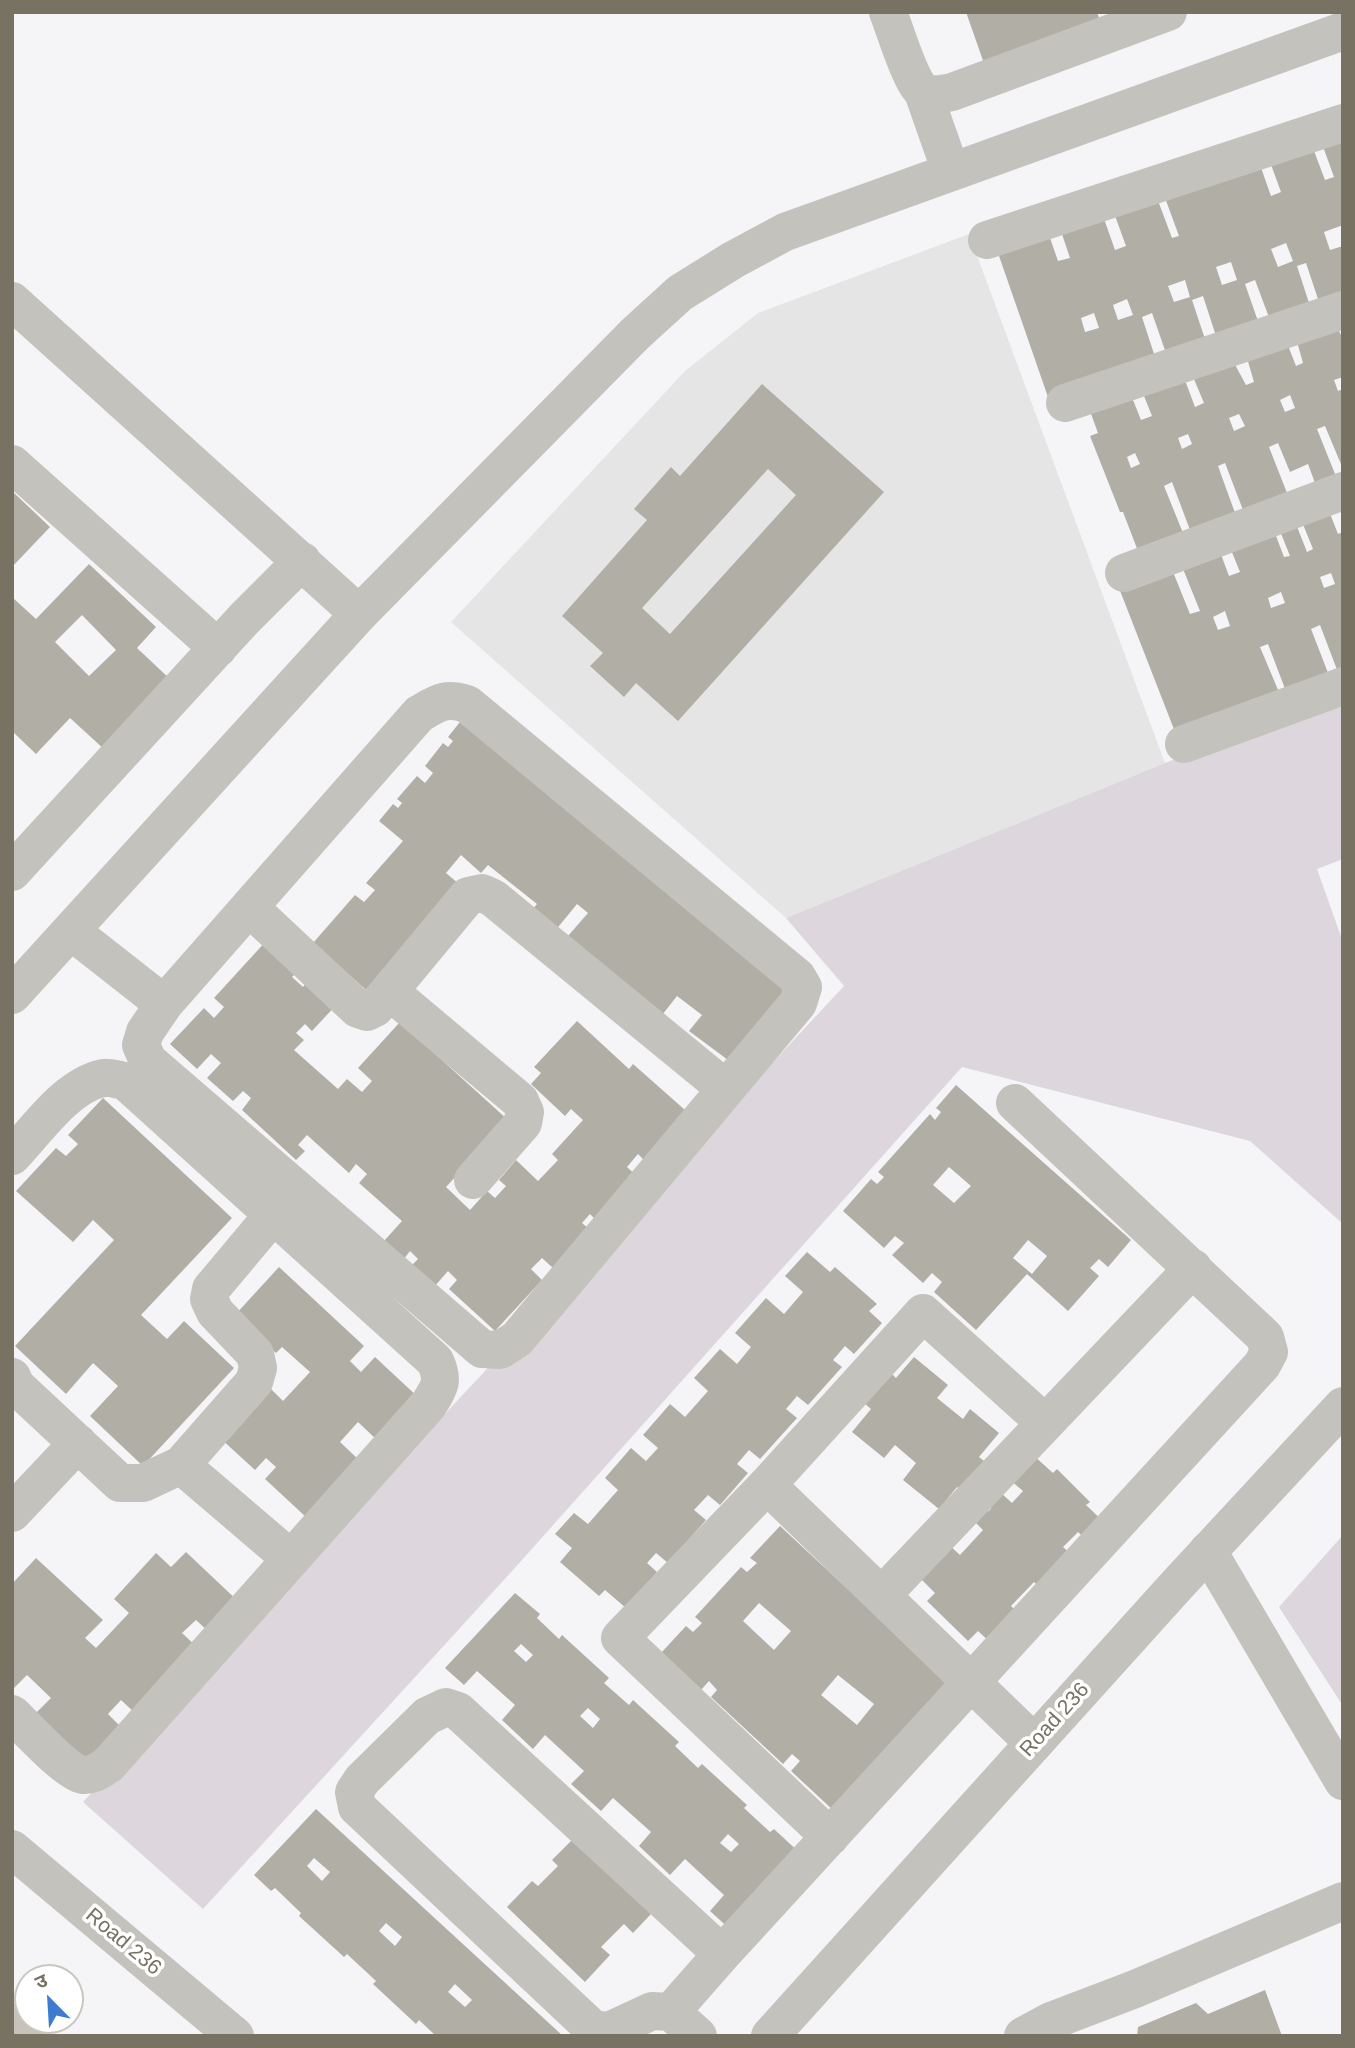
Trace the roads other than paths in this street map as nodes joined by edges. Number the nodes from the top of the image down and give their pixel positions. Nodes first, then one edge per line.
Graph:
1 (888, 12) edge
2 (1168, 12) edge
3 (1343, 31) edge
4 (923, 92) junction
5 (1343, 123) edge
6 (951, 172) junction
7 (987, 240) dead end
8 (12, 301) edge
9 (1343, 310) edge
10 (1065, 403) dead end
11 (12, 464) edge
12 (1343, 491) edge
13 (302, 561) junction
14 (1124, 573) dead end
15 (359, 614) junction
16 (218, 648) junction
17 (1343, 686) edge
18 (1184, 744) dead end
19 (12, 872) edge
20 (250, 908) junction
21 (71, 930) junction
22 (389, 991) junction
23 (12, 995) edge
24 (164, 1004) junction
25 (726, 1088) junction
26 (1015, 1102) dead end
27 (12, 1156) edge
28 (473, 1180) dead end
29 (273, 1215) junction
30 (1193, 1268) junction
31 (12, 1377) edge
32 (1343, 1406) edge
33 (1045, 1423) junction
34 (78, 1443) junction
35 (181, 1465) junction
36 (767, 1485) junction
37 (12, 1513) edge
38 (1208, 1551) junction
39 (291, 1559) junction
40 (882, 1595) junction
41 (972, 1683) junction
42 (12, 1714) edge
43 (1034, 1743) junction
44 (1343, 1781) edge
45 (830, 1836) junction
46 (12, 1849) edge
47 (1343, 1901) edge
48 (722, 1954) junction
49 (684, 2024) edge
50 (235, 2036) edge
51 (770, 2036) edge
52 (1023, 2036) edge

1 - 4 street
2 - 4 street
3 - 6 street
4 - 6 street
5 - 7 street
6 - 15 street
8 - 13 street
9 - 10 street
11 - 16 street
12 - 14 street
13 - 15 street
13 - 16 street
15 - 21 street
16 - 19 street
17 - 18 street
20 - 22 street
20 - 24 street
20 - 25 street
21 - 23 street
21 - 24 street
22 - 25 street
22 - 28 street
24 - 25 street
26 - 30 street
27 - 29 street
29 - 35 street
29 - 39 street
30 - 33 street
30 - 41 street
31 - 34 street
32 - 38 street, Road 236
33 - 36 street
33 - 40 street
34 - 35 street
34 - 37 street
35 - 39 street
36 - 40 street
36 - 45 street
38 - 43 street, Road 236
38 - 44 street
39 - 42 street
40 - 41 street
41 - 43 street
41 - 45 street
43 - 51 street, Road 236
45 - 48 street
46 - 50 street, Road 236
47 - 52 street
48 - 49 street
48 - 49 street

